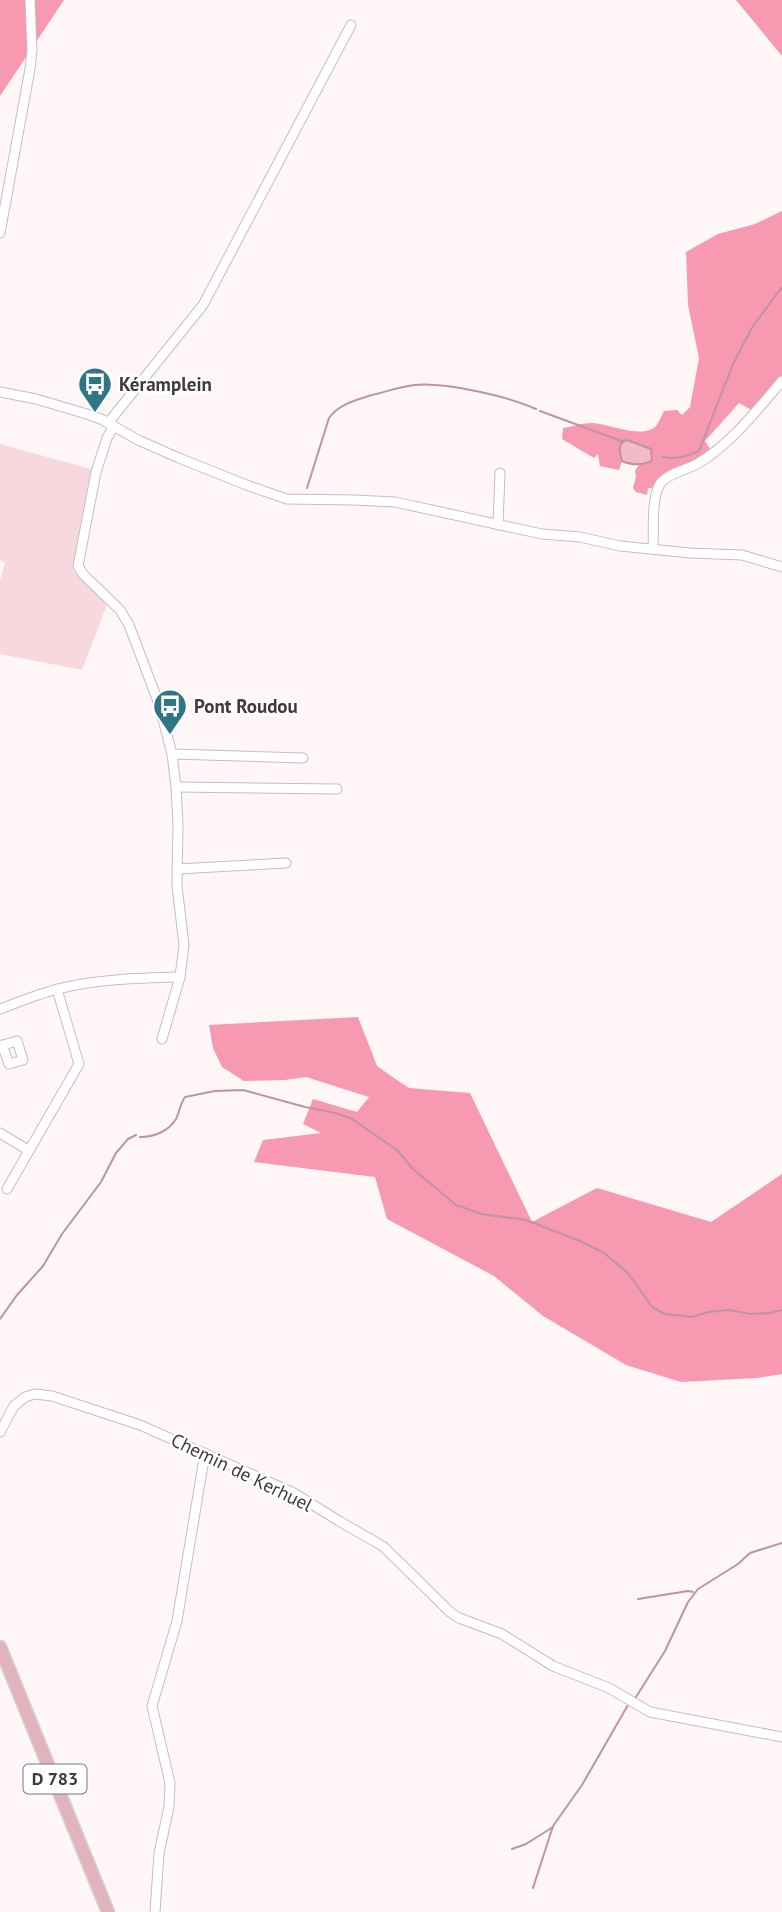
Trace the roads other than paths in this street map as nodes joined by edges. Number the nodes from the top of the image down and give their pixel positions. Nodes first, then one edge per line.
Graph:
1 (30, 0) edge
2 (351, 25) dead end
3 (0, 233) edge
4 (782, 381) edge
5 (0, 392) edge
6 (111, 424) junction
7 (500, 473) dead end
8 (498, 525) junction
9 (653, 548) junction
10 (782, 567) edge
11 (172, 754) junction
12 (303, 758) dead end
13 (176, 787) junction
14 (337, 789) dead end
15 (286, 863) dead end
16 (177, 869) junction
17 (180, 977) junction
18 (57, 989) junction
19 (0, 1009) edge
20 (162, 1039) dead end
21 (0, 1133) edge
22 (29, 1150) junction
23 (7, 1189) dead end
24 (0, 1432) edge
25 (205, 1453) junction
26 (0, 1647) edge
27 (782, 1737) edge
28 (108, 1912) edge
29 (155, 1912) edge

1 - 3 street
2 - 6 street
4 - 9 street
5 - 6 street
6 - 8 street
6 - 11 street
7 - 8 street
8 - 9 street
9 - 10 street
11 - 12 street
11 - 13 street
13 - 14 street
13 - 16 street
15 - 16 street
16 - 17 street
17 - 18 street
17 - 20 street
18 - 19 street
18 - 22 street
21 - 22 street
22 - 23 street
24 - 25 street, Chemin de Kerhuel
25 - 27 street, Chemin de Kerhuel
25 - 29 street
26 - 28 main road, D 783

